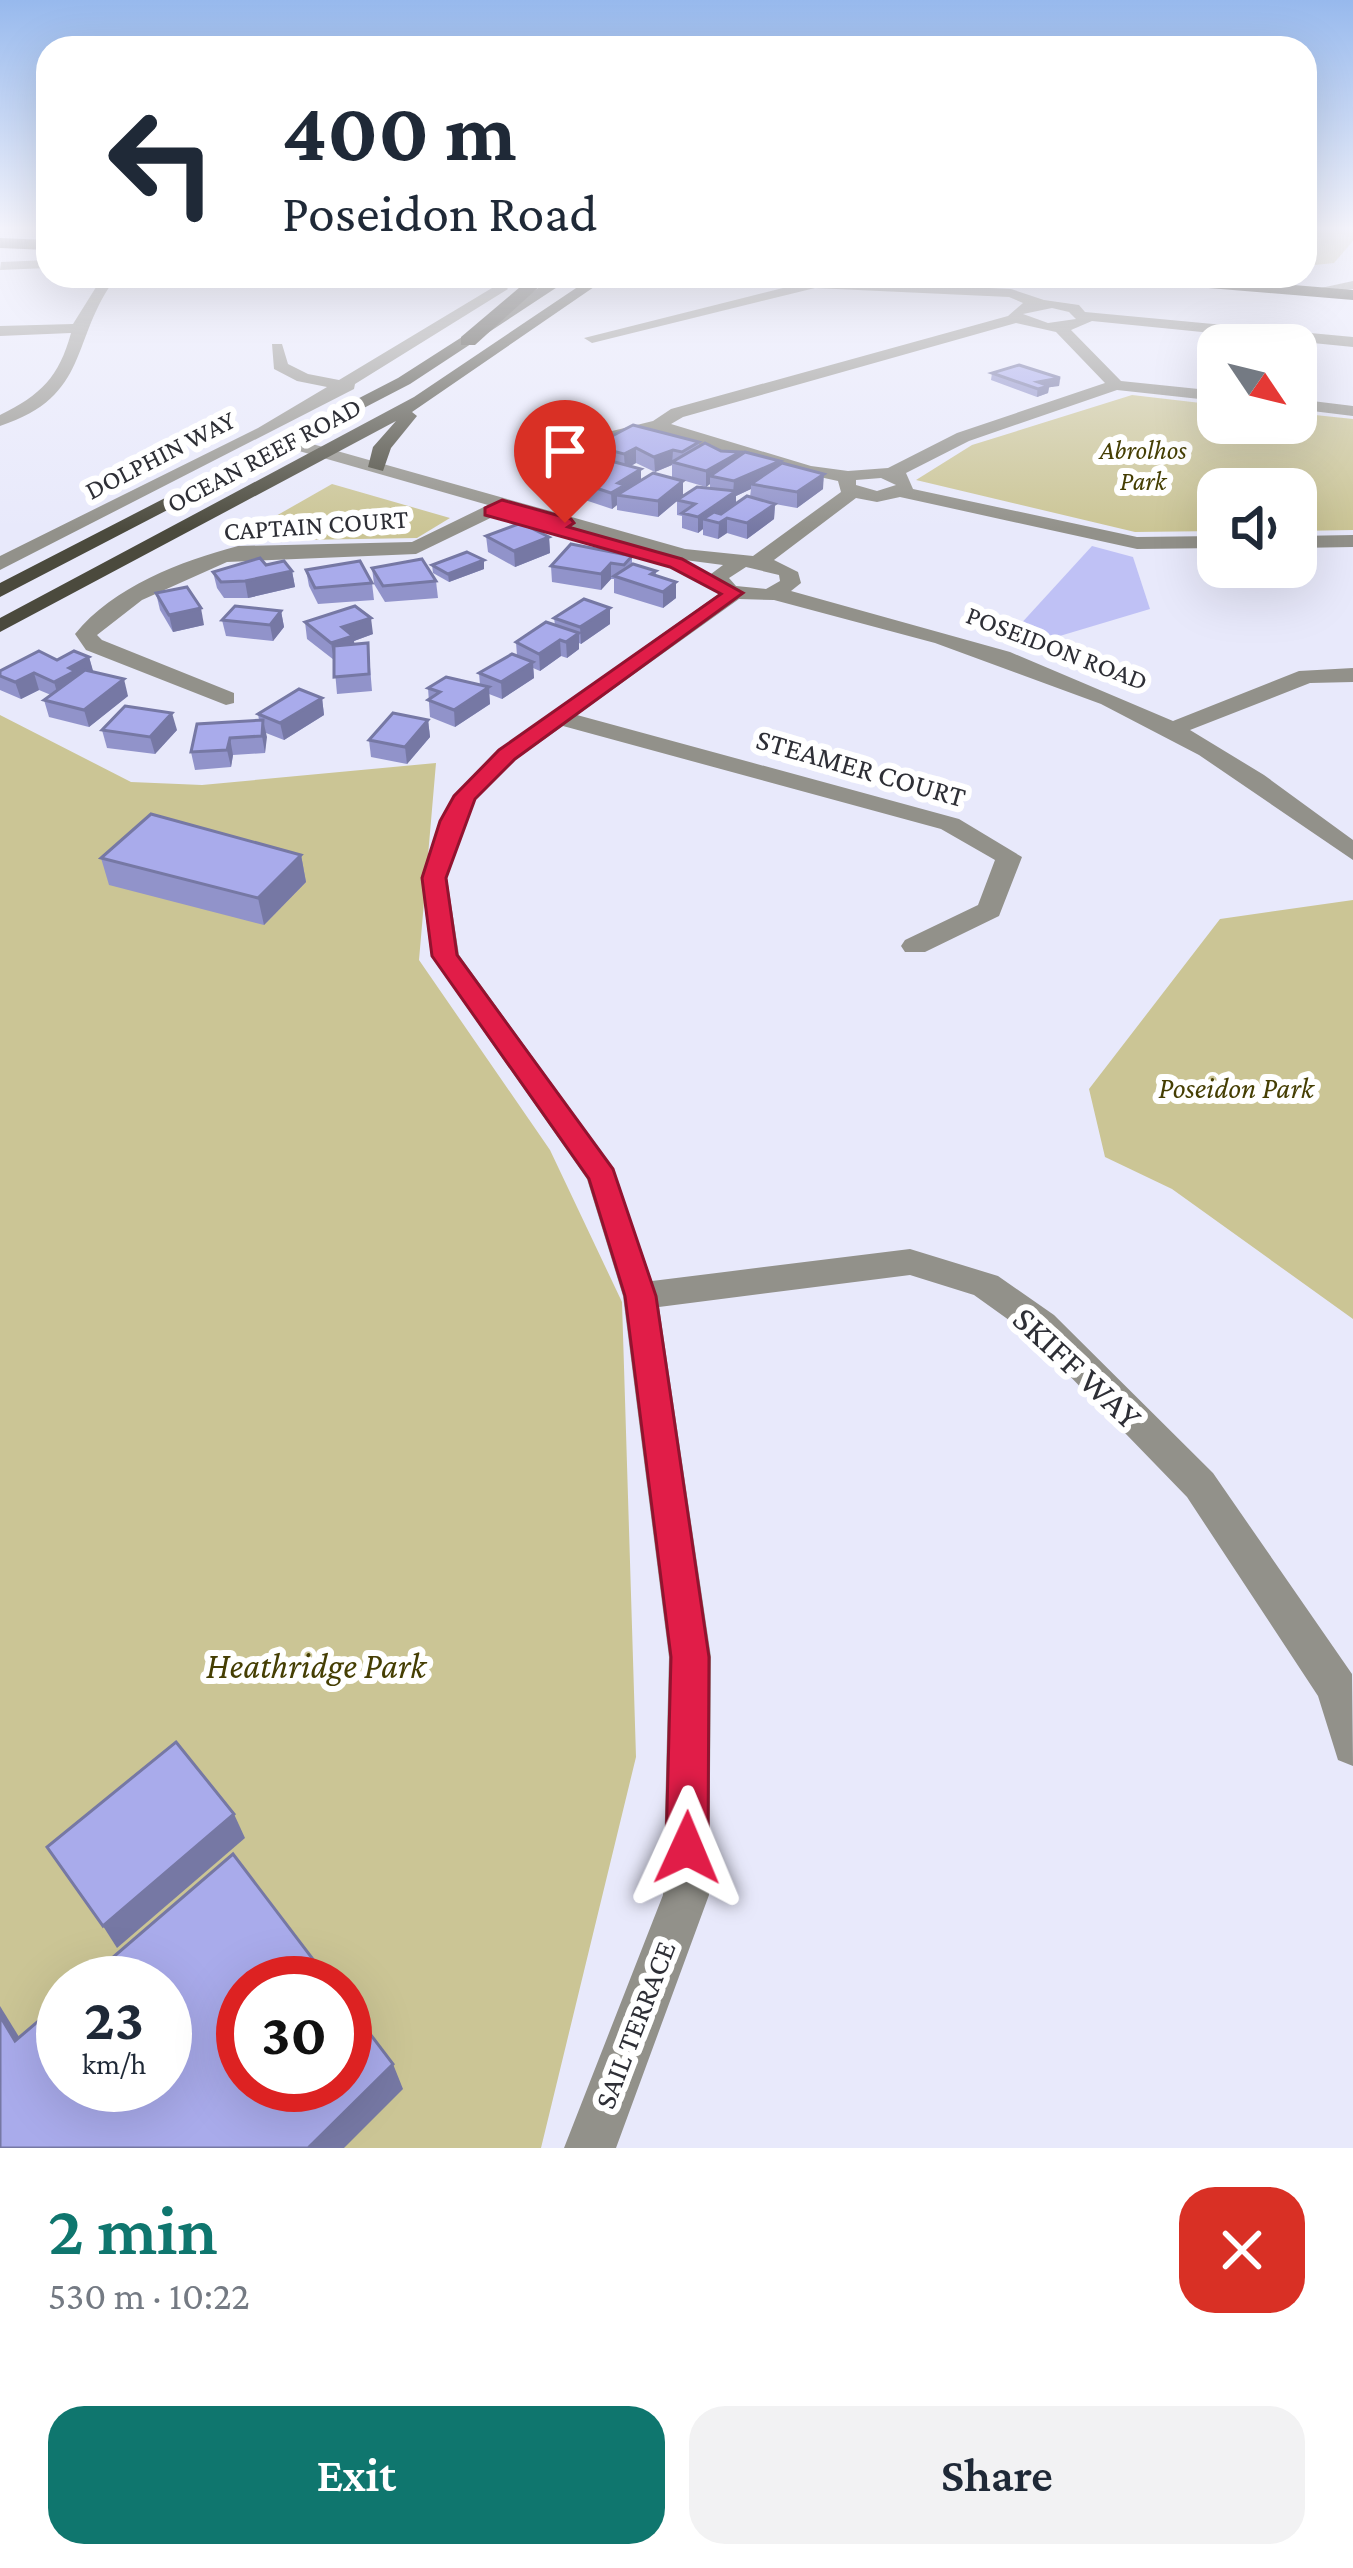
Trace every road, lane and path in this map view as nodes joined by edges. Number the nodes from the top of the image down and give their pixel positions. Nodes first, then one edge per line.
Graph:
1 (35, 330) edge
2 (79, 330) edge
3 (436, 330) edge
4 (480, 330) edge
5 (484, 330) edge
6 (527, 330) edge
7 (624, 330) edge
8 (972, 330) edge
9 (1062, 330) edge
10 (1232, 330) edge
11 (0, 332) edge
12 (592, 338) dead end
13 (468, 341) junction
14 (1353, 342) edge
15 (277, 347) dead end
16 (1116, 385) junction
17 (348, 386) junction
18 (1197, 394) edge
19 (420, 401) junction
20 (1317, 406) edge
21 (1353, 410) edge
22 (0, 421) edge
23 (659, 425) junction
24 (282, 448) junction
25 (523, 455) dead end
26 (319, 458) junction
27 (377, 467) junction
28 (896, 483) junction
29 (857, 488) junction
30 (497, 508) junction
31 (1353, 541) edge
32 (1197, 542) edge
33 (1317, 542) edge
34 (0, 564) edge
35 (737, 575) junction
36 (784, 582) junction
37 (0, 591) edge
38 (0, 626) edge
39 (1353, 675) edge
40 (226, 698) dead end
41 (557, 717) junction
42 (1184, 724) junction
43 (1353, 832) edge
44 (1353, 852) edge
45 (915, 946) dead end
46 (640, 1296) junction
47 (1345, 1687) edge
48 (1353, 1745) edge
49 (590, 2148) edge

1 - 11 street
2 - 22 street
3 - 17 street, DOLPHIN WAY
4 - 13 highway
5 - 13 main road, OCEAN REEF ROAD
6 - 19 main road, OCEAN REEF ROAD
7 - 12 street
8 - 23 street
9 - 16 street
10 - 14 street
13 - 24 main road, OCEAN REEF ROAD
15 - 17 street
16 - 18 street
16 - 28 street
17 - 34 street, DOLPHIN WAY
19 - 26 main road, OCEAN REEF ROAD
19 - 27 main road
20 - 21 street
23 - 25 street
23 - 29 street
24 - 26 street
24 - 37 main road, OCEAN REEF ROAD
26 - 27 street
26 - 30 street
26 - 38 main road, OCEAN REEF ROAD
27 - 30 street
28 - 29 street
28 - 29 street
28 - 32 street
29 - 35 street, SAIL TERRACE
29 - 36 street
30 - 35 street
30 - 40 street, CAPTAIN COURT
31 - 33 street
35 - 36 street
35 - 36 street
35 - 41 street, SAIL TERRACE
36 - 42 street, POSEIDON ROAD
39 - 42 street
41 - 45 street, STEAMER COURT
41 - 46 street, SAIL TERRACE
42 - 43 street, POSEIDON ROAD
42 - 44 street, POSEIDON ROAD
46 - 47 street, SKIFF WAY
46 - 49 street, SAIL TERRACE
47 - 48 street, SKIFF WAY

